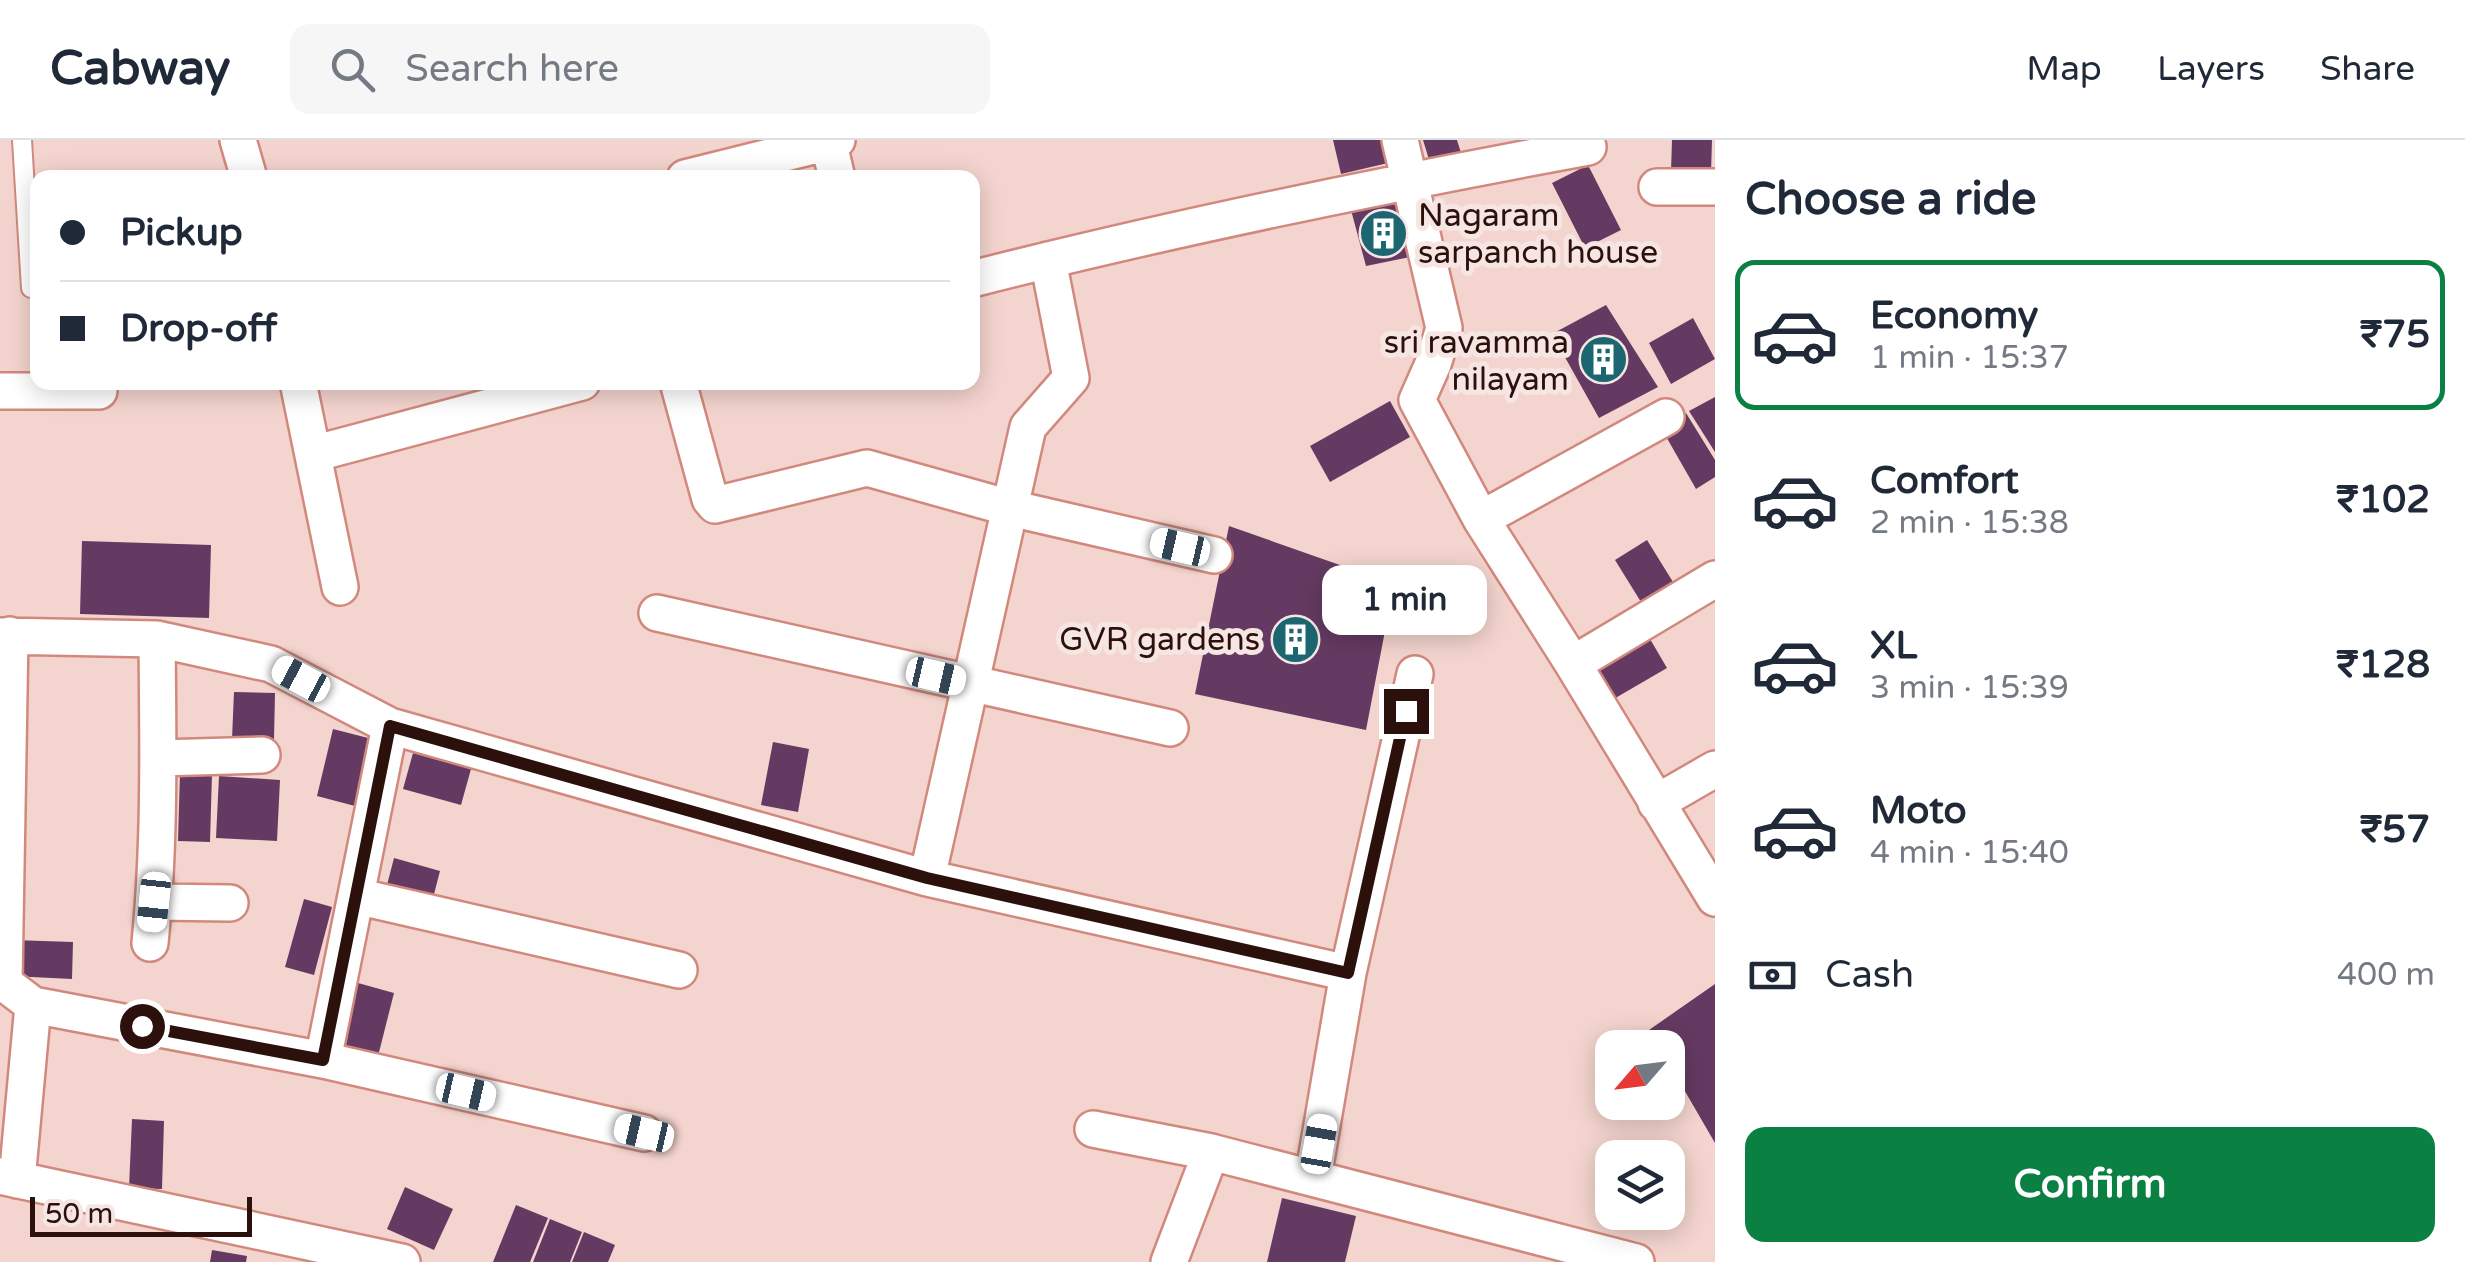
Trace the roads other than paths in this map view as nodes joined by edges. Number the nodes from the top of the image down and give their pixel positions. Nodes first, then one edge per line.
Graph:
1 (22, 140) edge
2 (238, 140) edge
3 (1400, 140) edge
4 (831, 141) edge
5 (1588, 147) dead end
6 (247, 170) edge
7 (717, 170) edge
8 (836, 170) edge
9 (1411, 180) junction
10 (1657, 187) dead end
11 (1715, 188) edge
12 (1048, 260) junction
13 (30, 272) edge
14 (980, 278) edge
15 (300, 390) edge
16 (552, 390) edge
17 (680, 390) edge
18 (0, 391) edge
19 (100, 391) dead end
20 (1666, 418) dead end
21 (313, 454) junction
22 (1010, 508) junction
23 (1481, 519) junction
24 (1214, 554) dead end
25 (1715, 579) edge
26 (340, 588) dead end
27 (657, 613) dead end
28 (5, 636) edge
29 (157, 639) junction
30 (1573, 664) junction
31 (1415, 674) dead end
32 (970, 684) junction
33 (390, 726) junction
34 (1170, 728) dead end
35 (262, 755) dead end
36 (158, 758) junction
37 (1715, 769) edge
38 (1656, 803) junction
39 (927, 878) junction
40 (356, 896) junction
41 (1715, 898) edge
42 (154, 902) junction
43 (230, 903) dead end
44 (150, 943) dead end
45 (680, 970) dead end
46 (1348, 973) junction
47 (33, 1005) junction
48 (323, 1060) junction
49 (1093, 1128) dead end
50 (644, 1133) dead end
51 (1211, 1152) junction
52 (8, 1178) edge
53 (1314, 1178) junction
54 (402, 1262) edge
55 (1170, 1262) edge
56 (1636, 1262) edge

1 - 13 lane
2 - 6 street
3 - 9 street
4 - 7 street
4 - 8 street
5 - 9 street
9 - 12 street
9 - 23 street
10 - 11 street
12 - 14 street
12 - 22 street
15 - 21 street
16 - 21 street
17 - 22 street
18 - 19 street
20 - 23 street
21 - 26 street
22 - 24 street
22 - 32 street
23 - 30 street
25 - 30 street
27 - 32 street
28 - 29 street
28 - 47 street
29 - 33 street
29 - 36 street
30 - 38 street
31 - 46 street
32 - 34 street
32 - 39 street
33 - 39 street
33 - 40 street
35 - 36 street
36 - 42 street
37 - 38 street
38 - 41 street
39 - 46 street
40 - 45 street
40 - 48 street
42 - 43 street
42 - 44 street
46 - 53 street
47 - 48 street
47 - 52 street
48 - 50 street
49 - 51 street
51 - 53 street
51 - 55 street
52 - 54 street
53 - 56 street

